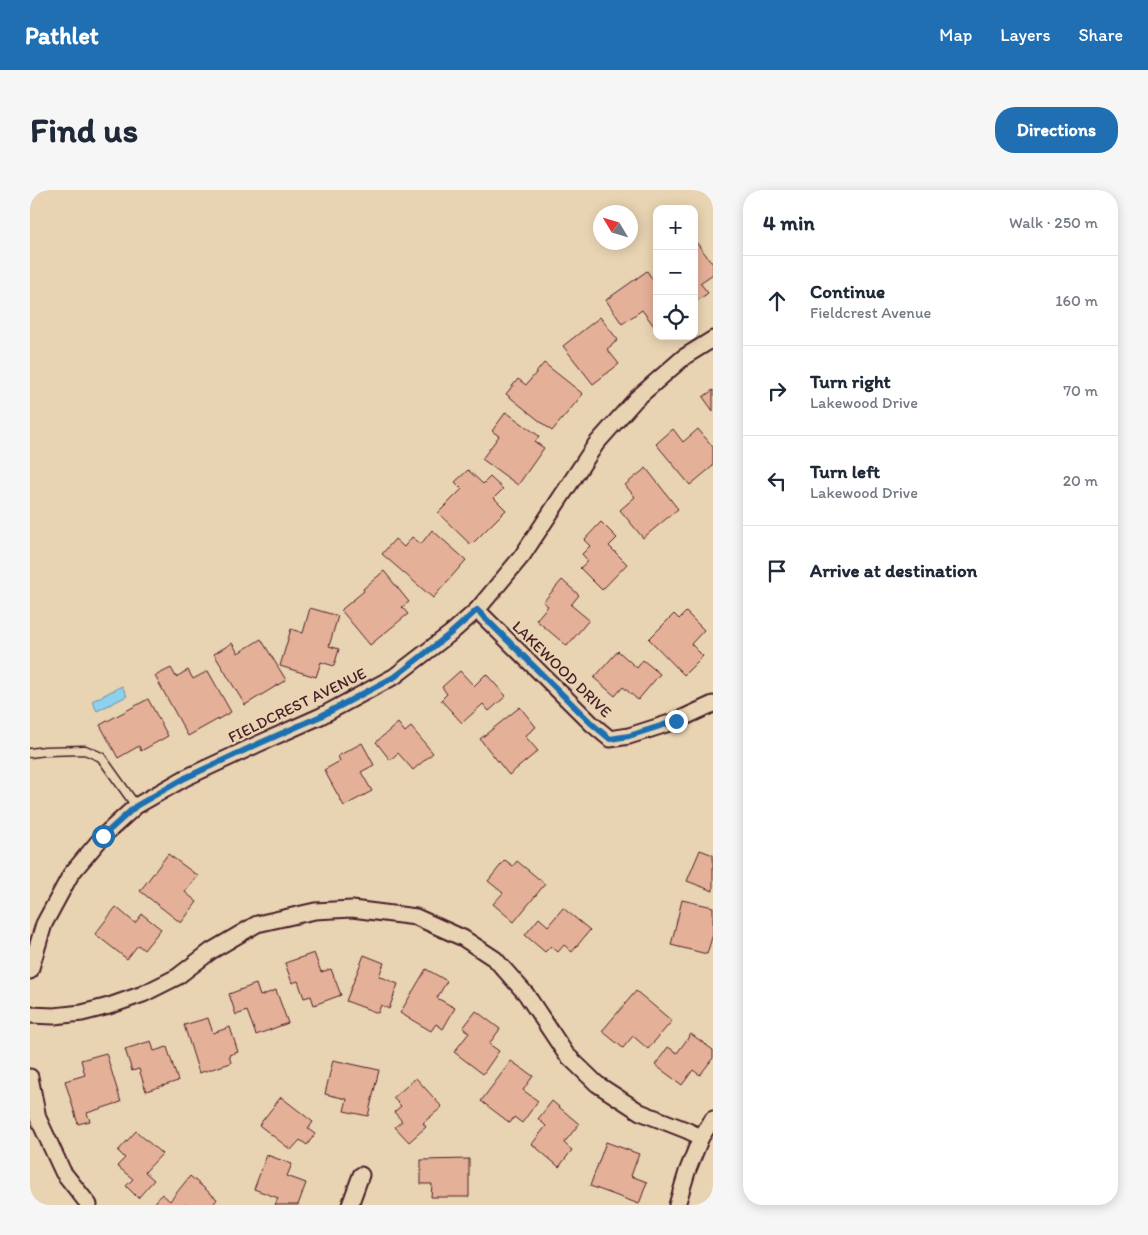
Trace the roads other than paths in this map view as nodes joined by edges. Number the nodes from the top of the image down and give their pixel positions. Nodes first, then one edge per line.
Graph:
1 (713, 339) edge
2 (477, 610) junction
3 (713, 704) edge
4 (30, 753) edge
5 (136, 806) junction
6 (30, 972) edge
7 (30, 1015) edge
8 (30, 1077) edge
9 (713, 1119) edge
10 (701, 1138) junction
11 (360, 1175) dead end
12 (89, 1205) edge
13 (350, 1205) edge
14 (677, 1205) edge

1 - 2 street, FIELDCREST AVENUE
2 - 3 street, LAKEWOOD DRIVE
2 - 5 street, FIELDCREST AVENUE
4 - 5 lane
5 - 6 street, FIELDCREST AVENUE
7 - 10 street
8 - 12 street
9 - 10 street
10 - 14 street
11 - 13 street

